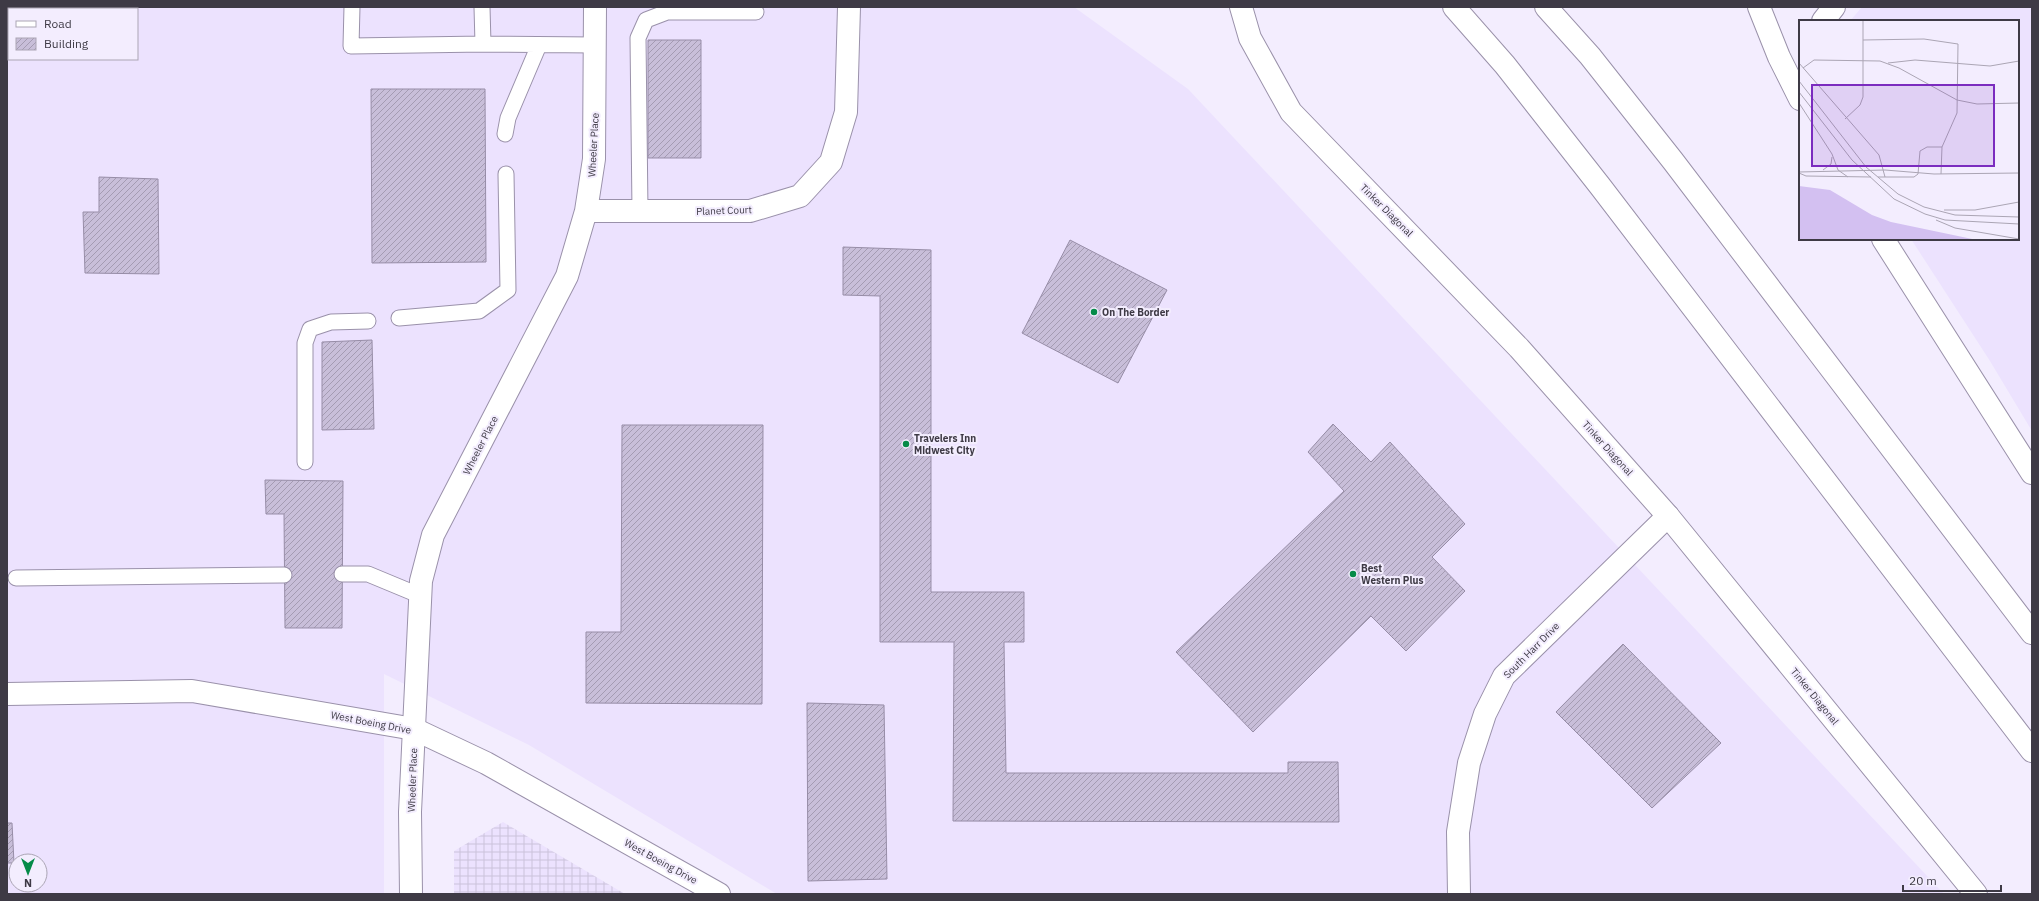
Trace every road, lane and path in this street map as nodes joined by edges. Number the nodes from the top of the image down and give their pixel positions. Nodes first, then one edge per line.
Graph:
1 (352, 7) edge
2 (482, 7) edge
3 (595, 7) edge
4 (849, 7) edge
5 (1241, 7) edge
6 (1454, 7) edge
7 (1546, 7) edge
8 (1759, 7) edge
9 (1834, 7) edge
10 (756, 12) dead end
11 (1824, 20) edge
12 (483, 44) junction
13 (539, 45) junction
14 (595, 45) junction
15 (1799, 96) edge
16 (505, 134) dead end
17 (506, 174) dead end
18 (586, 211) junction
19 (640, 211) junction
20 (1884, 240) edge
21 (399, 318) dead end
22 (368, 321) dead end
23 (305, 462) dead end
24 (2032, 473) edge
25 (1668, 516) junction
26 (342, 574) dead end
27 (284, 575) dead end
28 (16, 578) dead end
29 (421, 596) junction
30 (2032, 633) edge
31 (7, 694) edge
32 (414, 729) junction
33 (2032, 752) edge
34 (411, 894) edge
35 (719, 894) edge
36 (1459, 894) edge
37 (1976, 894) edge

1 - 12 lane
2 - 12 lane
3 - 14 main road, Wheeler Place
4 - 19 main road, Planet Court
5 - 25 main road, Tinker Diagonal
6 - 33 main road
7 - 30 main road
8 - 15 main road
9 - 11 main road
10 - 19 lane
12 - 13 lane
13 - 14 lane
13 - 16 lane
14 - 18 main road, Wheeler Place
17 - 21 lane
18 - 19 main road, Planet Court
18 - 29 main road, Wheeler Place
20 - 24 main road
22 - 23 lane
25 - 36 main road, South Harr Drive
25 - 37 main road, Tinker Diagonal
26 - 29 lane
27 - 28 lane
29 - 32 main road, Wheeler Place
31 - 32 main road, West Boeing Drive
32 - 34 main road, Wheeler Place
32 - 35 main road, West Boeing Drive

